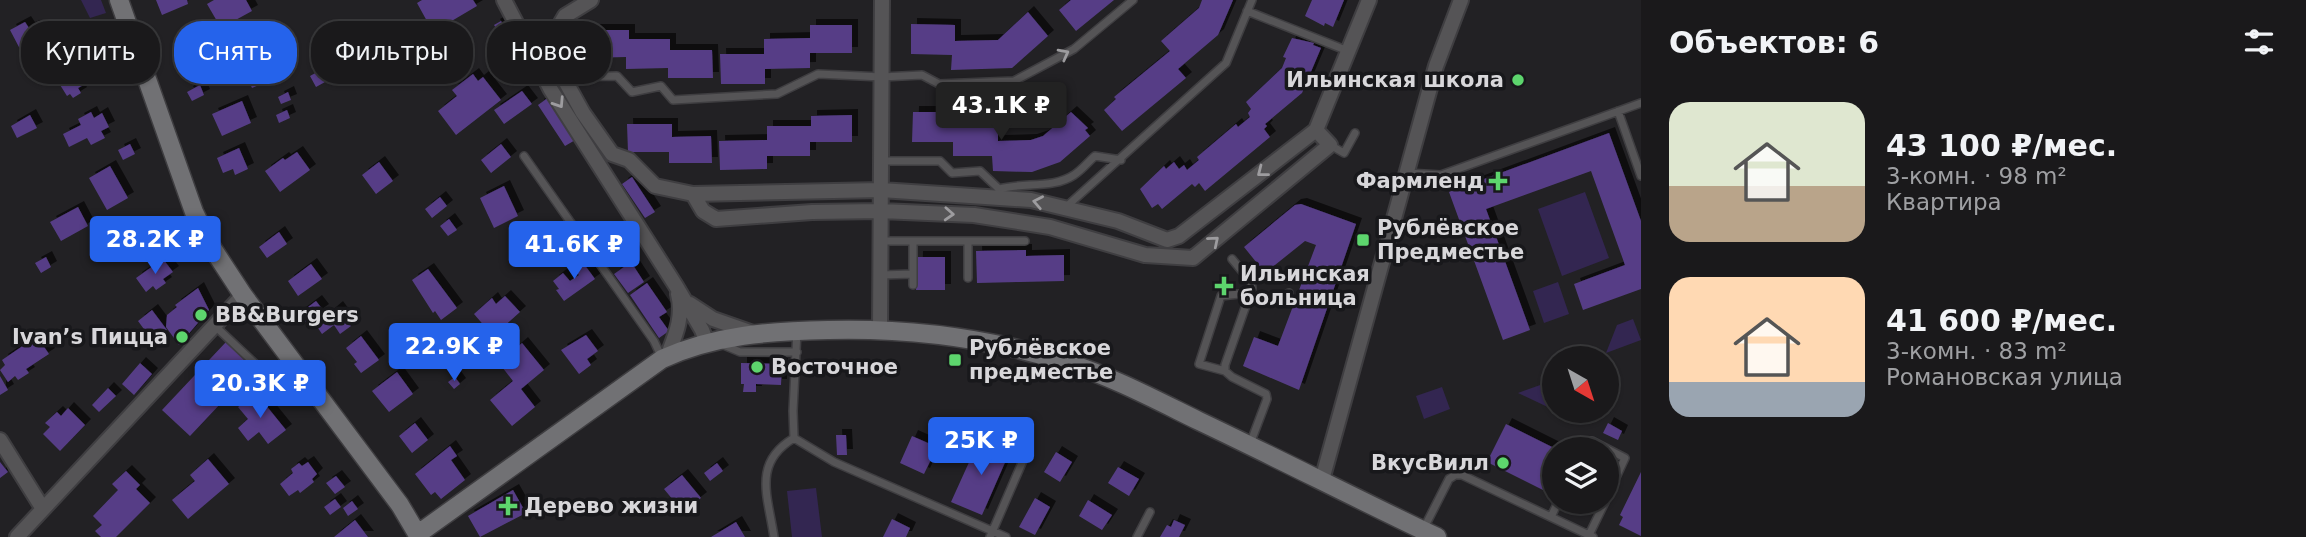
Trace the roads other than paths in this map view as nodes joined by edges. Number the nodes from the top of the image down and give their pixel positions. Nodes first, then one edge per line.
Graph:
1 (119, 0) edge
2 (504, 0) edge
3 (591, 0) edge
4 (883, 0) edge
5 (1133, 0) edge
6 (1252, 0) edge
7 (1369, 0) edge
8 (1461, 0) edge
9 (1247, 11) junction
10 (562, 21) edge
11 (1348, 51) junction
12 (611, 76) edge
13 (882, 77) junction
14 (567, 84) edge
15 (1641, 103) edge
16 (1618, 111) junction
17 (1315, 130) junction
18 (1354, 133) dead end
19 (1330, 145) junction
20 (524, 156) dead end
21 (1121, 160) junction
22 (881, 161) junction
23 (1406, 173) junction
24 (1641, 176) edge
25 (881, 190) junction
26 (999, 193) junction
27 (693, 194) junction
28 (1066, 208) junction
29 (881, 211) junction
30 (1167, 240) junction
31 (880, 241) junction
32 (912, 241) junction
33 (968, 241) junction
34 (1025, 241) dead end
35 (1169, 258) junction
36 (1232, 259) dead end
37 (913, 274) junction
38 (880, 275) junction
39 (968, 278) dead end
40 (913, 285) dead end
41 (676, 286) junction
42 (1289, 293) dead end
43 (243, 295) junction
44 (1251, 295) junction
45 (215, 326) junction
46 (880, 330) junction
47 (797, 331) junction
48 (755, 334) junction
49 (710, 342) junction
50 (797, 352) junction
51 (664, 358) junction
52 (1225, 371) junction
53 (265, 373) dead end
54 (794, 438) junction
55 (0, 440) edge
56 (1250, 445) junction
57 (1028, 449) dead end
58 (1619, 455) edge
59 (1619, 472) edge
60 (1322, 480) junction
61 (43, 509) junction
62 (1150, 512) dead end
63 (1552, 514) edge
64 (1600, 514) edge
65 (1550, 517) junction
66 (991, 534) edge
67 (1430, 534) edge
68 (418, 536) edge
69 (1591, 536) edge
70 (17, 537) edge
71 (774, 537) edge
72 (1006, 537) edge
73 (1137, 537) edge

1 - 43 street
2 -> 41 street
3 - 10 street
4 - 13 street
13 -> 5 lane
6 - 9 lane
7 - 11 street
8 - 23 street
9 - 11 lane
9 - 21 lane
11 - 17 street
12 - 13 lane
13 - 22 street
14 - 27 street
15 - 16 lane
16 - 23 lane
16 - 24 lane
17 - 19 street
17 -> 30 street
18 - 19 lane
35 -> 19 street
20 - 51 lane
21 - 26 lane
21 - 28 lane
22 - 25 street
22 - 26 lane
23 - 60 street
25 - 26 street
25 - 27 street
25 - 29 street
28 -> 26 street
27 - 29 street
28 - 30 street
29 - 31 street
29 -> 35 street
30 - 35 street
31 - 32 lane
31 - 38 street
32 - 33 lane
32 - 37 lane
33 - 34 lane
33 - 39 lane
36 - 44 lane
37 - 38 lane
37 - 40 lane
38 - 46 street
41 - 48 street
41 - 49 street
41 - 51 street
42 - 44 lane
43 - 45 street
43 - 68 street
44 - 52 lane
44 - 52 lane
45 - 53 lane
45 - 61 street
46 - 47 street
46 - 56 street
47 - 48 street
47 - 50 lane
48 - 49 street
49 - 50 lane
49 - 51 street
50 - 54 lane
51 - 68 street
52 - 56 lane
54 - 66 lane
54 - 71 lane
55 - 61 street
56 - 60 street
57 - 66 lane
58 - 59 lane
60 - 67 street
61 - 70 street
62 - 73 lane
63 - 65 lane
64 - 69 lane
65 - 67 lane
65 - 69 lane
66 - 72 lane

